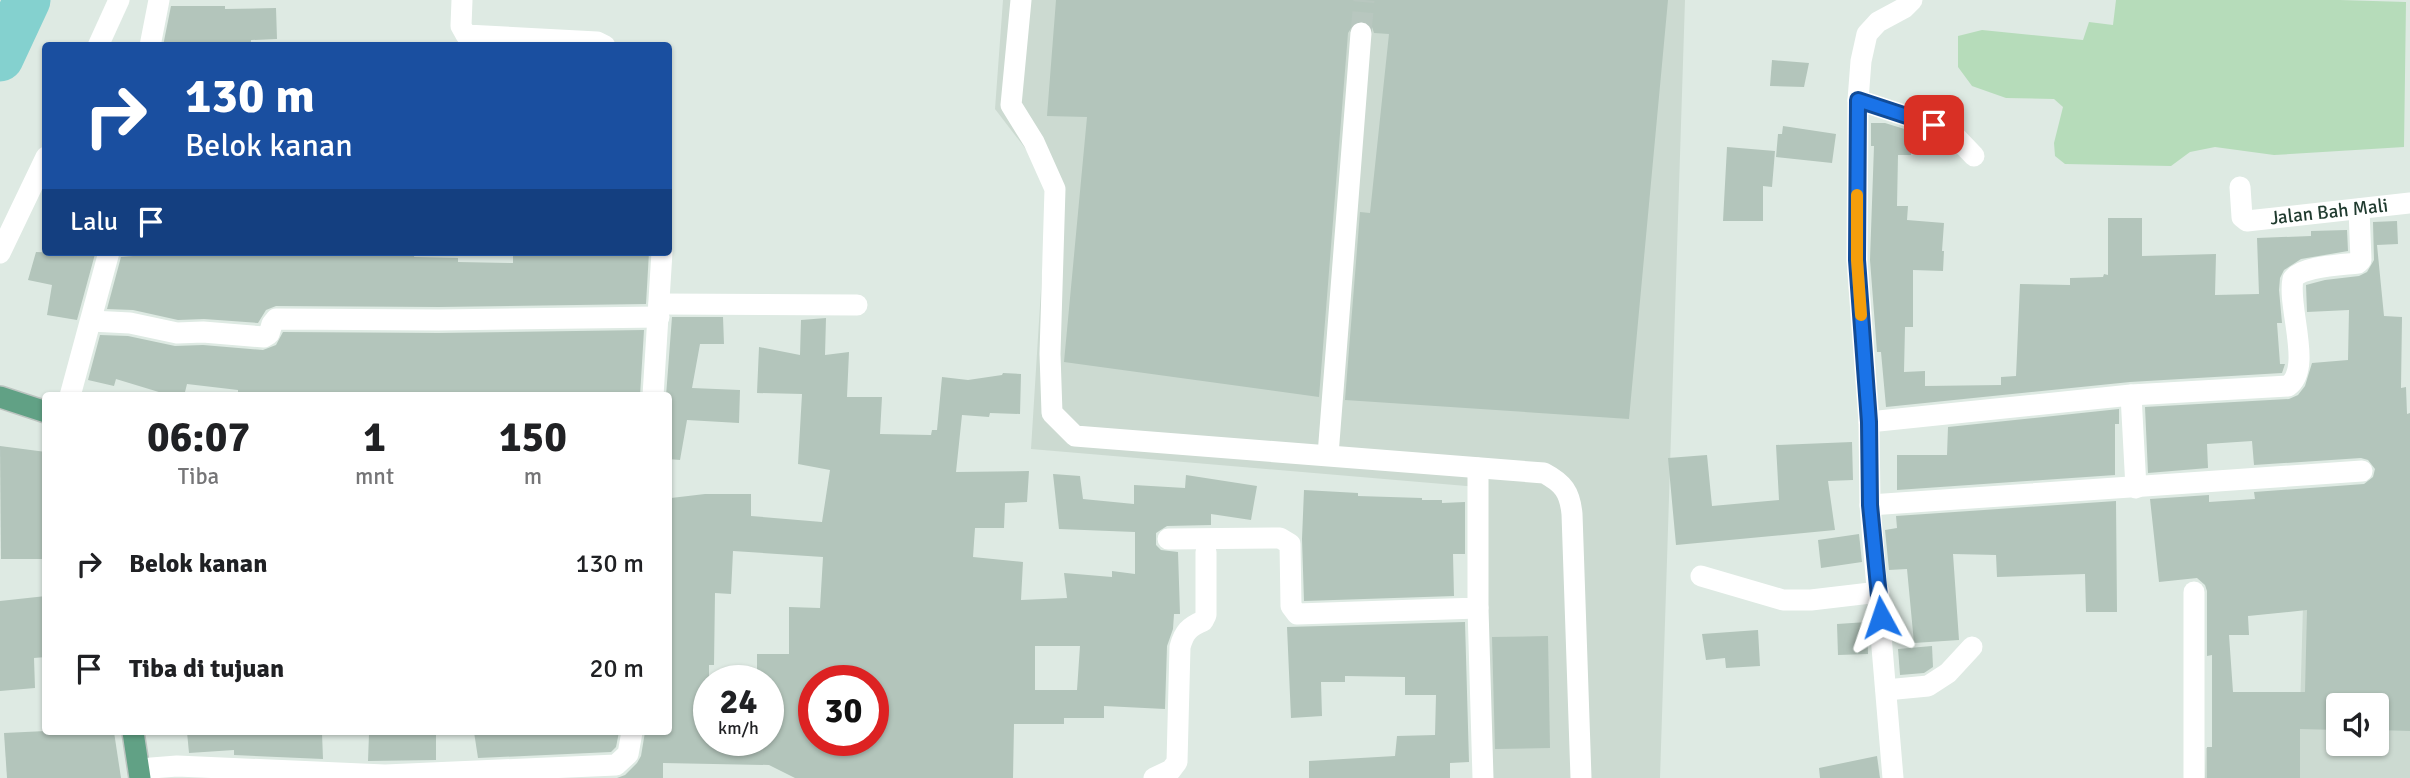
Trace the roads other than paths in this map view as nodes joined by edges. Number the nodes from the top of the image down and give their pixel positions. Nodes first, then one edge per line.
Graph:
1 (119, 0) edge
2 (159, 0) edge
3 (462, 0) edge
4 (1021, 0) edge
5 (1912, 0) edge
6 (1361, 33) tunnel mouth
7 (100, 42) edge
8 (151, 42) edge
9 (597, 42) edge
10 (1858, 100) junction
11 (1974, 156) dead end
12 (42, 165) edge
13 (2240, 187) dead end
14 (2410, 203) edge
15 (2359, 209) junction
16 (0, 254) edge
17 (108, 256) edge
18 (662, 256) edge
19 (857, 305) dead end
20 (659, 310) junction
21 (91, 321) junction
22 (71, 392) edge
23 (653, 392) edge
24 (2131, 395) junction
25 (0, 397) edge
26 (42, 411) edge
27 (1869, 422) junction
28 (1328, 455) junction
29 (1478, 468) junction
30 (2362, 471) dead end
31 (2136, 488) junction
32 (1870, 505) junction
33 (1168, 539) dead end
34 (1206, 552) dead end
35 (1701, 576) dead end
36 (1879, 592) junction
37 (2194, 592) dead end
38 (1478, 608) junction
39 (1972, 647) dead end
40 (1886, 690) junction
41 (133, 735) edge
42 (631, 735) edge
43 (140, 774) edge
44 (1154, 778) edge
45 (1483, 778) edge
46 (1581, 778) edge
47 (1893, 778) edge
48 (2194, 778) edge

1 - 7 street
2 - 8 street
3 - 9 street
4 - 28 street
5 - 10 street
6 - 28 street
10 - 11 street
10 - 27 street
12 - 16 street
13 - 15 street, Jalan Bah Mali
14 - 15 street, Jalan Bah Mali
15 - 24 street
17 - 21 street
18 - 20 street
19 - 20 street
20 - 21 street
20 - 23 street
21 - 22 street
24 - 27 street
24 - 31 street
25 - 26 main road
27 - 32 street
28 - 29 street
29 - 38 street
29 - 46 street
30 - 31 street
31 - 32 street
32 - 36 street
33 - 38 street
34 - 44 street
35 - 36 street
36 - 40 street
37 - 48 street
38 - 45 street
39 - 40 street
40 - 47 street
41 - 43 main road
42 - 43 street

